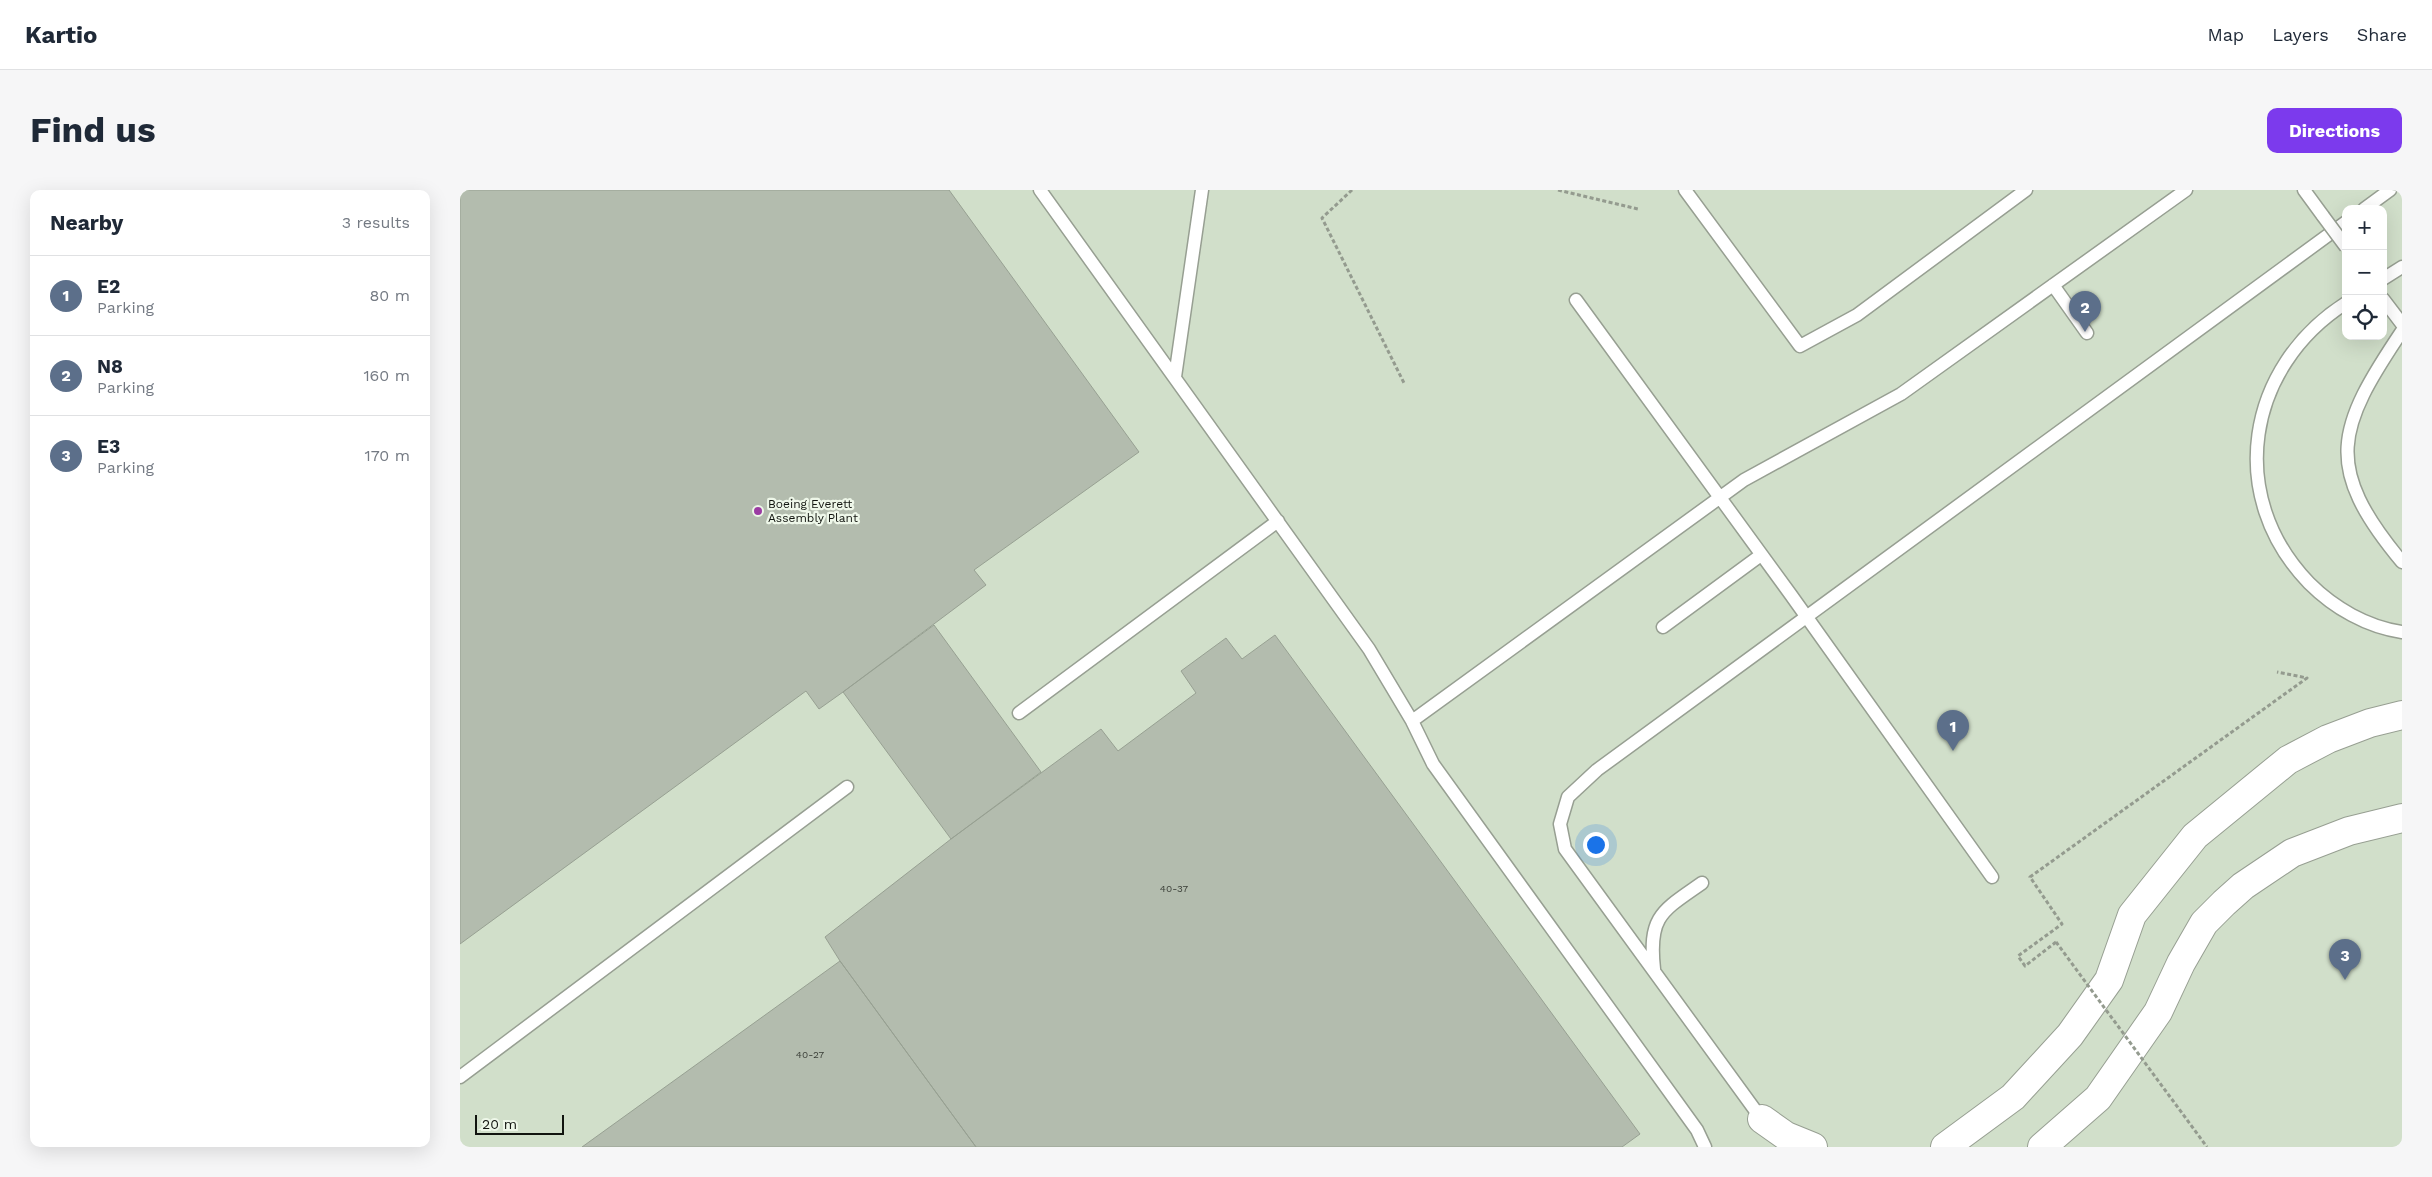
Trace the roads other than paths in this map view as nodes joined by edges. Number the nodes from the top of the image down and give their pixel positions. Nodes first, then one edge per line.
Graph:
1 (1040, 190) edge
2 (1202, 190) edge
3 (1685, 190) edge
4 (2026, 190) edge
5 (2186, 190) edge
6 (2304, 190) edge
7 (2390, 190) edge
8 (2369, 205) edge
9 (2342, 225) edge
10 (2342, 242) edge
11 (2402, 267) edge
12 (2387, 276) edge
13 (2054, 286) junction
14 (1576, 300) dead end
15 (2387, 304) edge
16 (2342, 306) edge
17 (2402, 324) edge
18 (2402, 331) edge
19 (2087, 332) dead end
20 (1175, 377) junction
21 (1720, 498) junction
22 (1278, 522) junction
23 (1761, 555) junction
24 (2402, 562) edge
25 (1806, 619) junction
26 (1662, 626) dead end
27 (2402, 632) edge
28 (1019, 713) dead end
29 (2402, 716) edge
30 (1412, 721) junction
31 (847, 787) dead end
32 (2402, 818) edge
33 (1992, 876) dead end
34 (1702, 883) dead end
35 (1654, 969) junction
36 (460, 1077) edge
37 (1762, 1119) junction
38 (1705, 1147) edge
39 (1782, 1147) edge
40 (1813, 1147) edge
41 (1945, 1147) edge
42 (2042, 1147) edge

1 - 20 lane
2 - 20 lane
3 - 4 lane
5 - 13 lane
6 - 10 lane, bridge
7 - 8 lane
9 - 25 lane
11 - 12 lane
13 - 19 lane
13 - 21 lane
14 - 21 lane
15 - 17 lane
16 - 27 lane
18 - 24 lane
20 - 22 lane
21 - 23 lane
21 - 30 lane
22 - 28 lane
22 - 30 lane
23 - 25 lane
23 - 26 lane
25 - 33 lane
25 - 35 lane
29 - 41 street
30 - 38 lane
31 - 36 lane
32 - 42 street
34 - 35 lane
35 - 37 lane
37 - 39 lane
37 - 40 street

